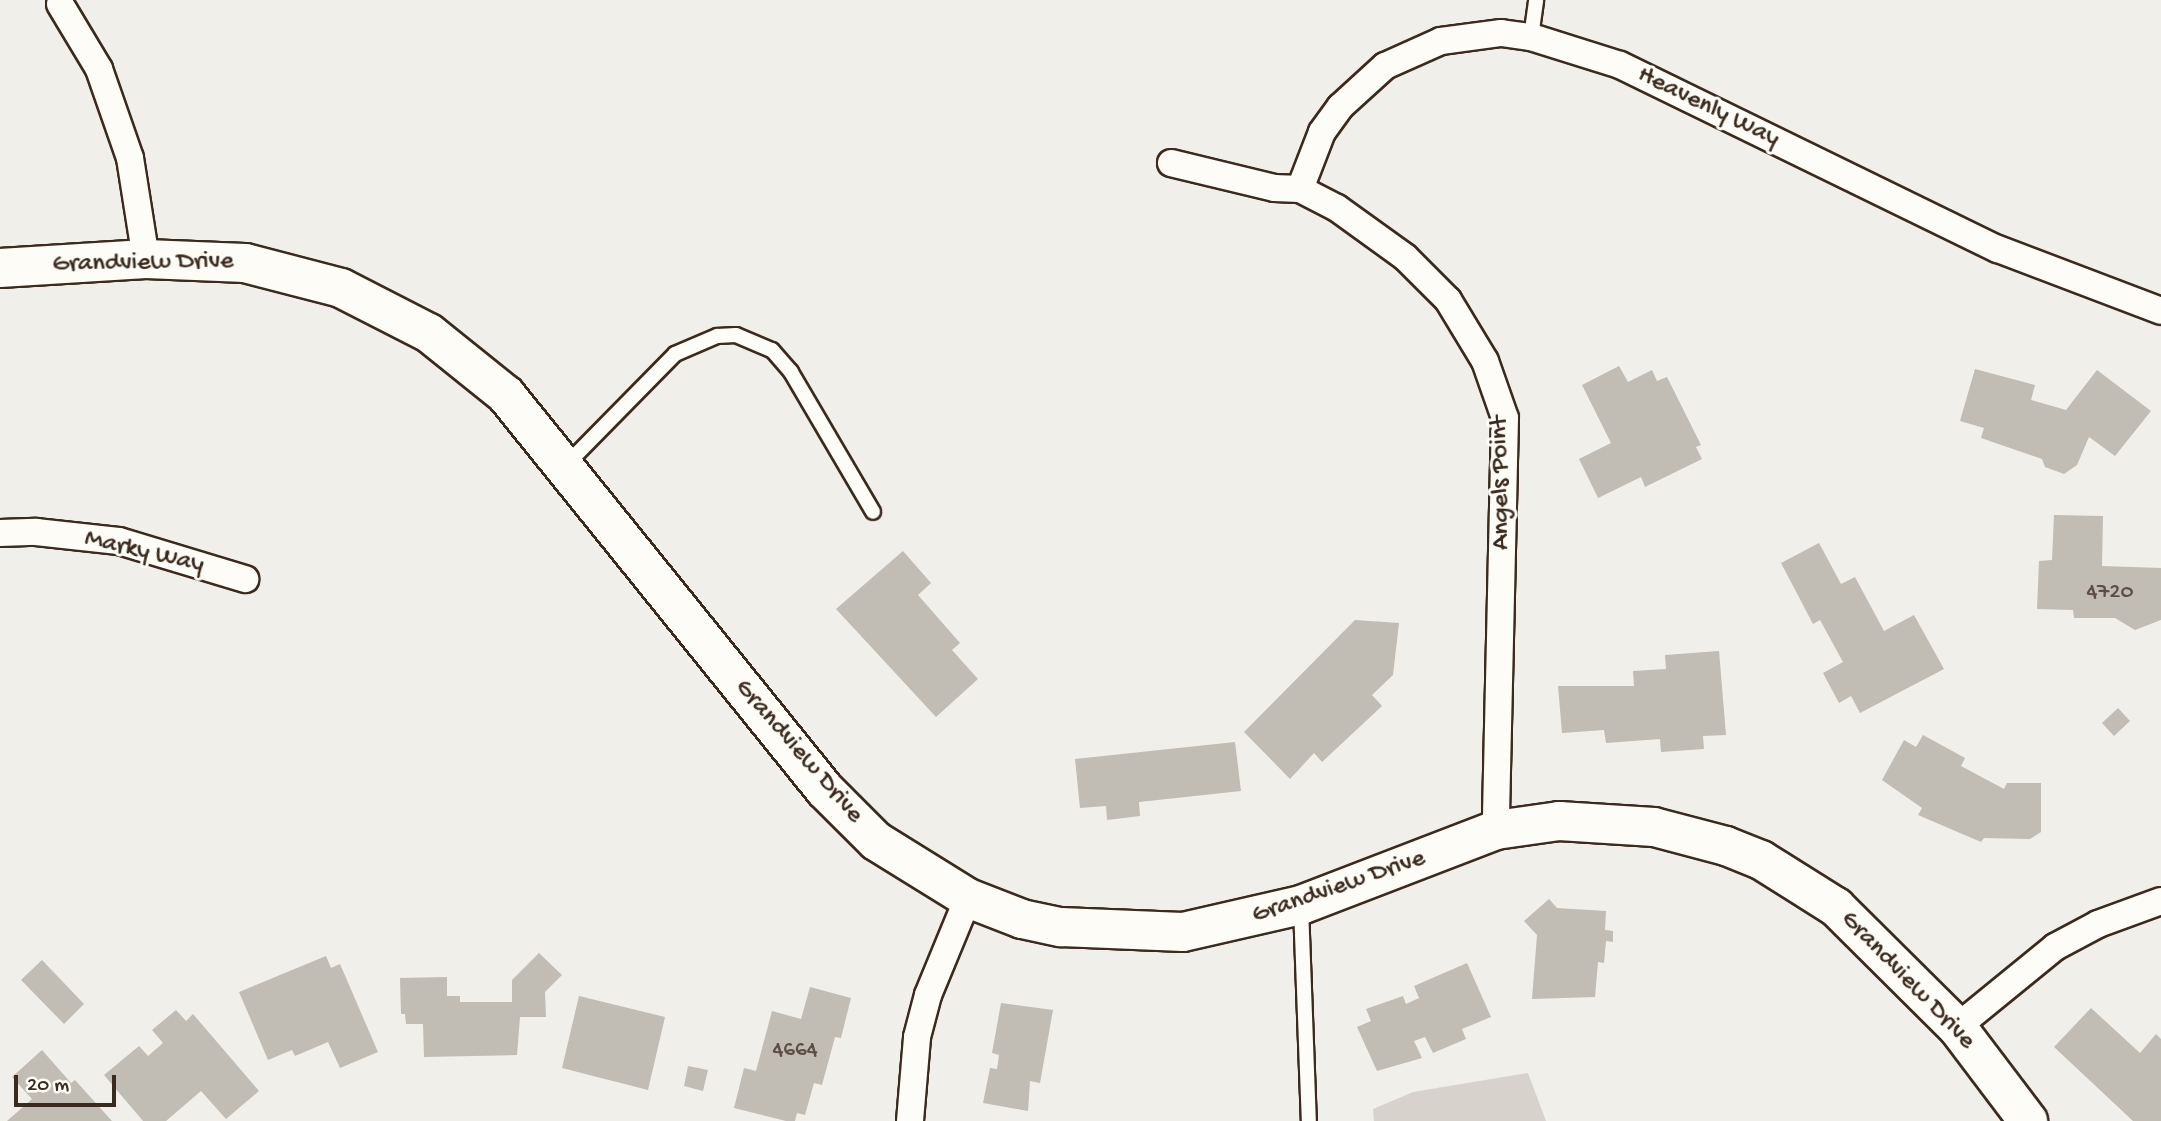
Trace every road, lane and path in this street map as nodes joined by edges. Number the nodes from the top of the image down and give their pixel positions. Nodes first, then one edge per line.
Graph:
1 (1536, 0) edge
2 (60, 4) dead end
3 (1531, 37) junction
4 (1171, 163) dead end
5 (1300, 189) junction
6 (146, 259) junction
7 (0, 268) edge
8 (2161, 311) edge
9 (564, 467) junction
10 (873, 512) dead end
11 (0, 533) edge
12 (245, 579) dead end
13 (1496, 830) junction
14 (968, 898) junction
15 (2161, 901) edge
16 (1301, 905) junction
17 (1957, 1027) junction
18 (910, 1121) edge
19 (1309, 1121) edge
20 (2028, 1121) edge

1 - 3 lane
2 - 6 street
3 - 5 street, Heavenly Way
3 - 8 street, Heavenly Way
4 - 5 street, Angels Point
5 - 13 street, Angels Point
6 - 7 street, Grandview Drive
6 - 9 street, Grandview Drive
9 - 10 lane
9 - 14 street, Grandview Drive
11 - 12 street, Marky Way
13 - 16 street, Grandview Drive
13 - 17 street, Grandview Drive
14 - 16 street, Grandview Drive
14 - 18 street
15 - 17 street
16 - 19 lane
17 - 20 street, Grandview Drive

